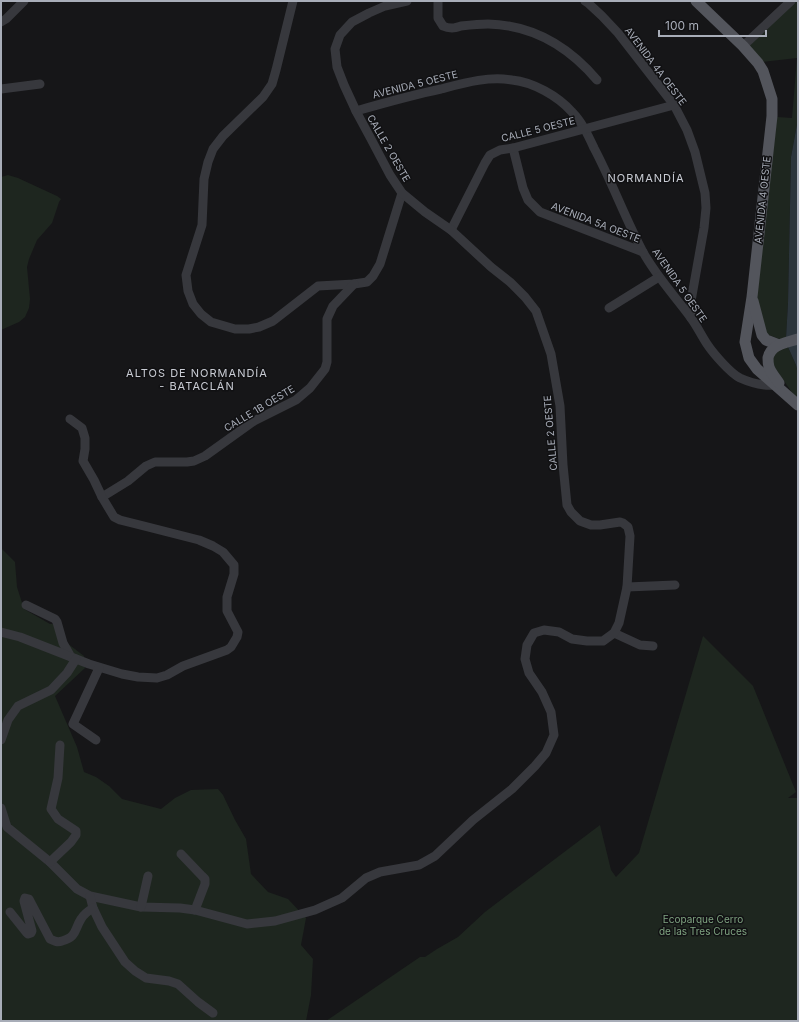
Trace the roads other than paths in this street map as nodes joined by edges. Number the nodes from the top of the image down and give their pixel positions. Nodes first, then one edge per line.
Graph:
1 (24, 1) edge
2 (293, 1) edge
3 (407, 1) edge
4 (438, 1) edge
5 (585, 1) edge
6 (696, 1) edge
7 (791, 1) edge
8 (1, 22) edge
9 (742, 46) junction
10 (597, 80) dead end
11 (40, 84) dead end
12 (1, 89) edge
13 (674, 105) junction
14 (356, 111) junction
15 (585, 129) junction
16 (513, 148) junction
17 (402, 193) junction
18 (451, 230) junction
19 (643, 252) junction
20 (659, 277) junction
21 (354, 284) junction
22 (752, 297) junction
23 (609, 308) dead end
24 (691, 318) junction
25 (798, 339) edge
26 (781, 344) junction
27 (776, 385) junction
28 (794, 401) edge
29 (70, 419) dead end
30 (102, 497) junction
31 (675, 585) dead end
32 (627, 587) junction
33 (26, 606) dead end
34 (1, 632) edge
35 (614, 633) junction
36 (653, 646) dead end
37 (73, 658) junction
38 (100, 668) junction
39 (1, 740) edge
40 (96, 740) dead end
41 (60, 745) dead end
42 (1, 808) edge
43 (181, 854) dead end
44 (50, 862) junction
45 (148, 876) dead end
46 (90, 896) junction
47 (141, 907) junction
48 (92, 908) junction
49 (195, 910) junction
50 (10, 912) dead end
51 (213, 1013) dead end

1 - 8 street
2 - 21 street
3 - 14 street, CALLE 2 OESTE
4 - 10 street
5 - 13 street, AVENIDA 4A OESTE
6 - 9 main road, AVENIDA 4 OESTE
7 - 9 street
9 - 22 main road, AVENIDA 4 OESTE
11 - 12 street
13 - 15 street, CALLE 5 OESTE
13 - 24 street, AVENIDA 4A OESTE
14 - 15 street, AVENIDA 5 OESTE
14 - 17 street, CALLE 2 OESTE
15 - 16 street, CALLE 5 OESTE
15 - 19 street, AVENIDA 5 OESTE
16 - 18 street, CALLE 5 OESTE
16 - 19 street, AVENIDA 5A OESTE
17 - 18 street, CALLE 2 OESTE
17 - 21 street
18 - 32 street, CALLE 2 OESTE
19 - 20 street, AVENIDA 5 OESTE
20 - 23 street
20 - 24 street, AVENIDA 5 OESTE
21 - 30 street, CALLE 1B OESTE
22 - 26 main road
22 - 27 main road, AVENIDA 4 OESTE
24 - 27 street, AVENIDA 5 OESTE
25 - 26 main road
26 - 28 main road
27 - 28 main road, AVENIDA 4 OESTE
29 - 30 street
30 - 38 street
31 - 32 street
32 - 35 street, CALLE 2 OESTE
33 - 37 street
34 - 37 street
35 - 36 street
35 - 49 street
37 - 38 street
37 - 39 street
38 - 40 street
41 - 44 street
42 - 44 street
43 - 49 street
44 - 46 street
45 - 47 street
46 - 47 street
46 - 48 street
47 - 49 street
48 - 50 street
48 - 51 street

